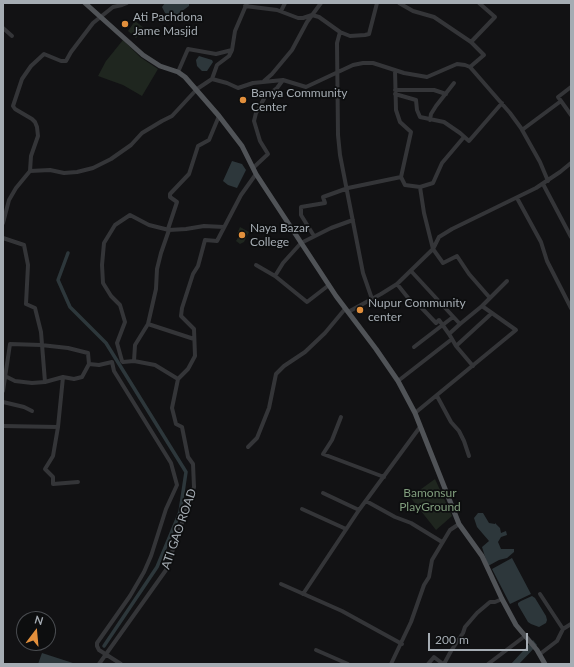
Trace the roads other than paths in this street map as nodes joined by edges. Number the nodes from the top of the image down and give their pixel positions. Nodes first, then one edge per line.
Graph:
1 (85, 3) edge
2 (126, 3) edge
3 (285, 3) edge
4 (322, 3) edge
5 (377, 3) edge
6 (398, 3) edge
7 (479, 3) edge
8 (246, 4) edge
9 (281, 11) junction
10 (312, 15) junction
11 (101, 16) junction
12 (3, 28) edge
13 (340, 32) junction
14 (12, 36) dead end
15 (471, 42) junction
16 (232, 50) junction
17 (470, 67) junction
18 (395, 70) junction
19 (178, 72) junction
20 (338, 73) junction
21 (212, 79) junction
22 (283, 80) junction
23 (264, 82) junction
24 (454, 83) dead end
25 (571, 87) edge
26 (197, 89) junction
27 (395, 92) junction
28 (446, 94) junction
29 (561, 101) junction
30 (502, 103) junction
31 (571, 115) edge
32 (219, 116) junction
33 (430, 120) junction
34 (522, 130) junction
35 (464, 137) junction
36 (571, 163) edge
37 (253, 168) junction
38 (30, 171) junction
39 (256, 174) junction
40 (401, 177) junction
41 (548, 181) junction
42 (543, 184) junction
43 (420, 187) junction
44 (348, 188) junction
45 (517, 198) junction
46 (353, 220) junction
47 (3, 223) edge
48 (224, 227) junction
49 (168, 229) junction
50 (314, 236) junction
51 (571, 237) edge
52 (3, 238) edge
53 (301, 243) junction
54 (433, 249) junction
55 (256, 265) dead end
56 (411, 271) junction
57 (275, 276) junction
58 (507, 281) dead end
59 (397, 284) junction
60 (328, 285) junction
61 (490, 298) junction
62 (372, 299) junction
63 (482, 306) junction
64 (571, 308) edge
65 (347, 311) junction
66 (492, 313) junction
67 (453, 317) junction
68 (148, 324) junction
69 (443, 324) junction
70 (460, 324) junction
71 (449, 334) junction
72 (194, 339) junction
73 (452, 339) junction
74 (41, 345) junction
75 (456, 346) junction
76 (414, 347) dead end
77 (134, 361) junction
78 (89, 364) junction
79 (472, 366) junction
80 (4, 375) edge
81 (63, 377) junction
82 (178, 380) junction
83 (398, 381) junction
84 (45, 382) junction
85 (3, 391) edge
86 (437, 396) junction
87 (3, 402) edge
88 (32, 411) dead end
89 (415, 413) junction
90 (341, 417) dead end
91 (3, 426) edge
92 (58, 427) junction
93 (420, 427) junction
94 (248, 447) dead end
95 (469, 456) dead end
96 (384, 477) junction
97 (78, 482) dead end
98 (323, 493) dead end
99 (366, 500) junction
100 (302, 509) dead end
101 (359, 510) junction
102 (459, 524) junction
103 (346, 529) junction
104 (442, 542) junction
105 (281, 584) dead end
106 (303, 594) junction
107 (540, 594) dead end
108 (502, 599) junction
109 (571, 624) edge
110 (563, 629) junction
111 (526, 637) junction
112 (402, 644) junction
113 (316, 650) dead end
114 (539, 652) junction
115 (106, 655) junction
116 (99, 664) edge
117 (121, 664) edge
118 (348, 664) edge
119 (391, 664) edge
120 (428, 664) edge
121 (443, 664) edge
122 (488, 664) edge
123 (545, 664) edge

1 - 11 main road
2 - 11 street
3 - 9 street
4 - 10 street
5 - 13 street
6 - 15 street
7 - 15 street
8 - 9 street
8 - 16 street
9 - 10 street
10 - 13 street
10 - 23 street
11 - 19 main road
11 - 38 street
12 - 14 street
13 - 20 street
15 - 17 street
16 - 19 street
16 - 21 street
17 - 18 street
17 - 30 street
18 - 20 street
18 - 27 street
19 - 26 main road
20 - 22 street
20 - 44 street
21 - 23 street
21 - 26 street
22 - 23 street
22 - 37 street
24 - 28 street
25 - 29 street
26 - 32 main road
26 - 38 street
27 - 28 street
27 - 33 street
27 - 40 street
28 - 33 street
29 - 31 street
29 - 34 street
30 - 34 street
30 - 35 street
32 - 37 main road
32 - 49 street
33 - 35 street
34 - 41 street
35 - 43 street
36 - 41 street
37 - 39 main road
38 - 47 street
39 - 48 street
39 - 53 main road
40 - 43 street
40 - 44 street
41 - 42 street
42 - 45 street
42 - 51 street
43 - 54 street
44 - 46 street
44 - 50 street
45 - 54 street
45 - 64 street
46 - 50 street
46 - 62 street
48 - 49 street
48 - 72 street, ATI GAO ROAD
49 - 68 street
49 - 77 street
50 - 53 street
52 - 74 street
53 - 57 street
53 - 60 main road
54 - 56 street
54 - 61 street
55 - 57 street
56 - 59 street
56 - 67 street
57 - 60 street
58 - 61 street
59 - 62 street
59 - 69 street
60 - 65 main road
61 - 63 street
62 - 65 street
63 - 66 street
63 - 70 street
65 - 83 main road
65 - 94 street
66 - 75 street
66 - 79 street
67 - 69 street
67 - 70 street
68 - 72 street
68 - 77 street
69 - 71 street
69 - 76 street
70 - 71 street
71 - 73 street
72 - 82 street, ATI GAO ROAD
73 - 75 street
73 - 83 street
74 - 78 street
74 - 80 street
74 - 84 street
75 - 79 street
77 - 82 street
78 - 81 street
78 - 115 street
79 - 86 street
80 - 84 street
80 - 85 street
81 - 84 street
81 - 92 street
82 - 115 street, ATI GAO ROAD
83 - 89 main road
86 - 89 street
86 - 95 street
87 - 88 street
89 - 93 main road
90 - 96 street
91 - 92 street
92 - 97 street
93 - 96 street
93 - 102 main road
96 - 99 street
98 - 101 street
99 - 101 street
99 - 104 street
100 - 103 street
101 - 103 street
102 - 104 street
102 - 108 main road
103 - 106 street
104 - 112 street
105 - 106 street
106 - 112 street
107 - 110 street
108 - 111 main road
108 - 121 street
109 - 110 street
110 - 114 street
111 - 114 main road
111 - 122 street
112 - 119 street
113 - 118 street
114 - 123 main road
115 - 116 street, ATI GAO ROAD
115 - 117 street
120 - 121 street

